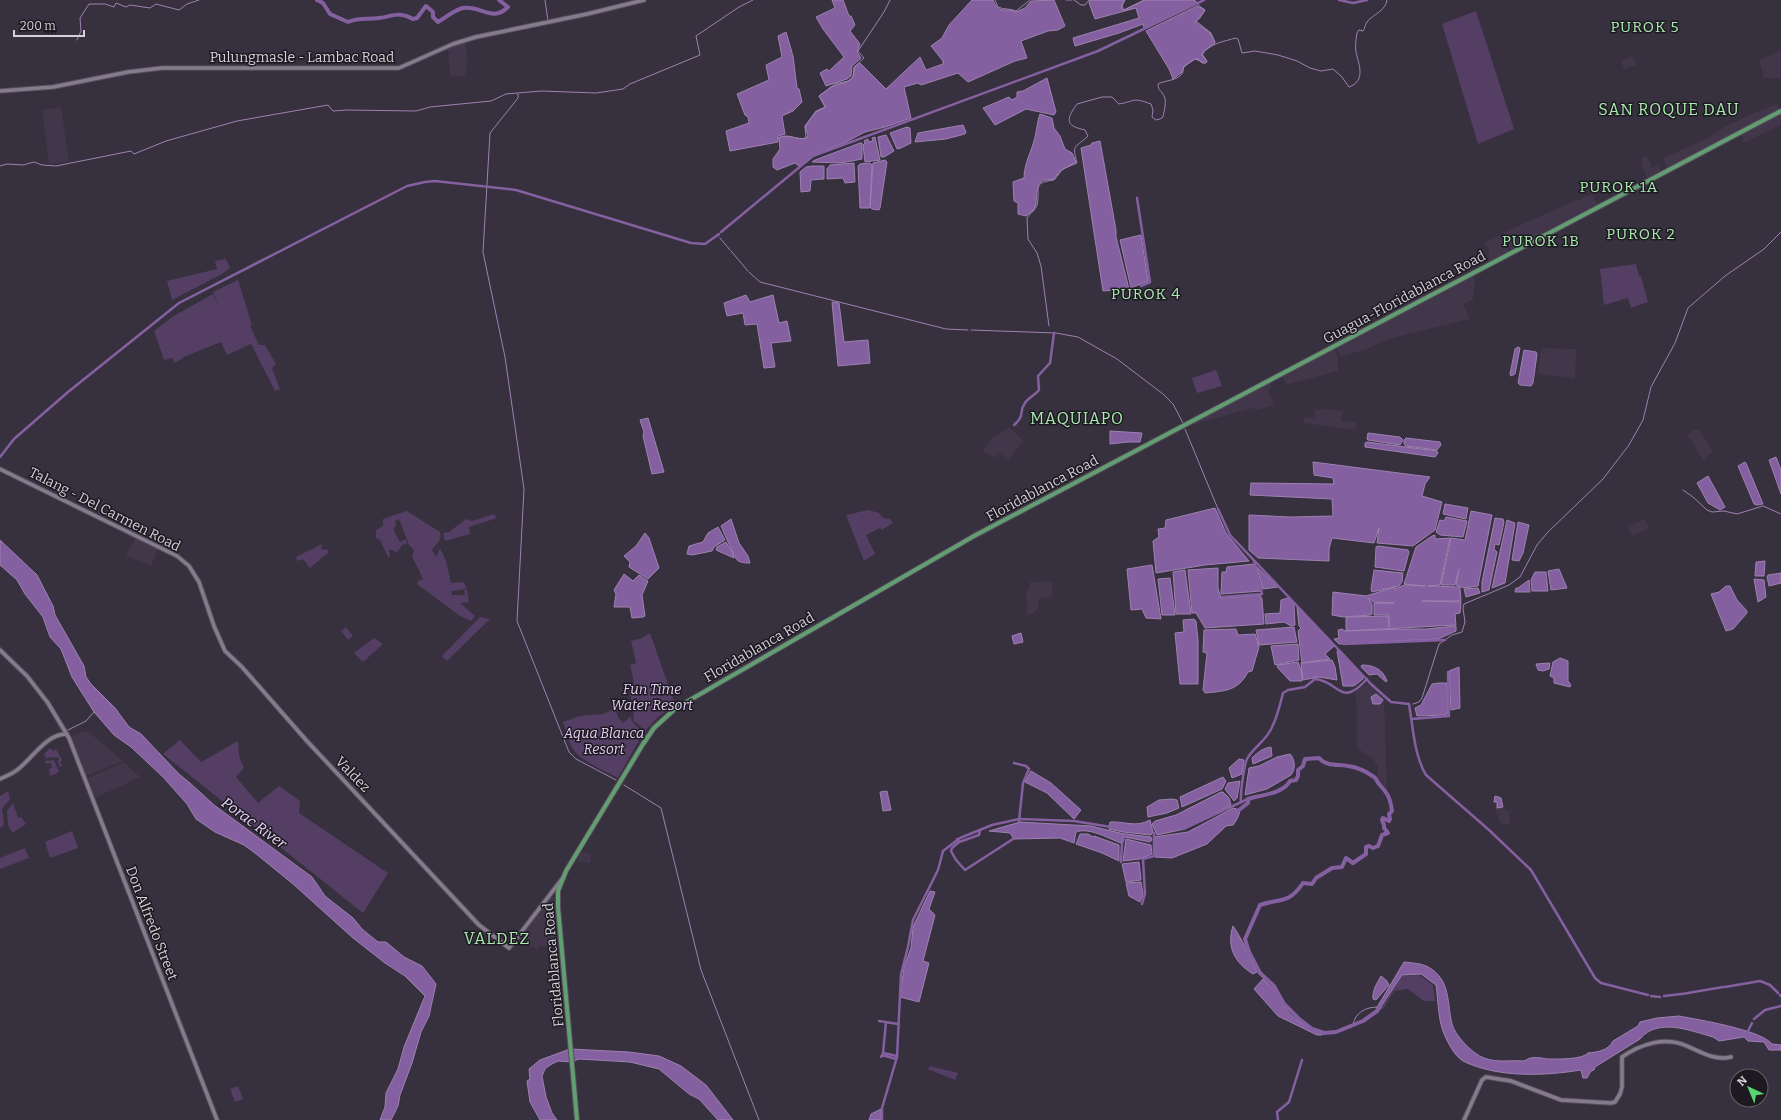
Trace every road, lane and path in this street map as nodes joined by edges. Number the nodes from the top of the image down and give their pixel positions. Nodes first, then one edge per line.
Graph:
1 (644, 0) edge
2 (0, 91) edge
3 (1781, 111) edge
4 (1186, 425) joint
5 (0, 469) edge
6 (204, 598) joint
7 (0, 650) edge
8 (66, 734) junction
9 (0, 779) edge
10 (562, 878) junction
11 (548, 895) junction
12 (558, 898) junction
13 (1731, 1057) dead end
14 (217, 1120) edge
15 (577, 1120) edge
16 (1464, 1120) edge

1 - 2 street, Pulungmasle - Lambac Road
3 - 4 main road, Guagua-Floridablanca Road
4 - 10 main road, Floridablanca Road
5 - 6 street, Talang - Del Carmen Road
6 - 11 street, Valdez
7 - 8 street, Don Alfredo Street
8 - 9 street
8 - 14 street, Don Alfredo Street
10 - 11 street
10 - 12 main road, Floridablanca Road
11 - 12 street
12 - 15 main road, Floridablanca Road
13 - 16 street

